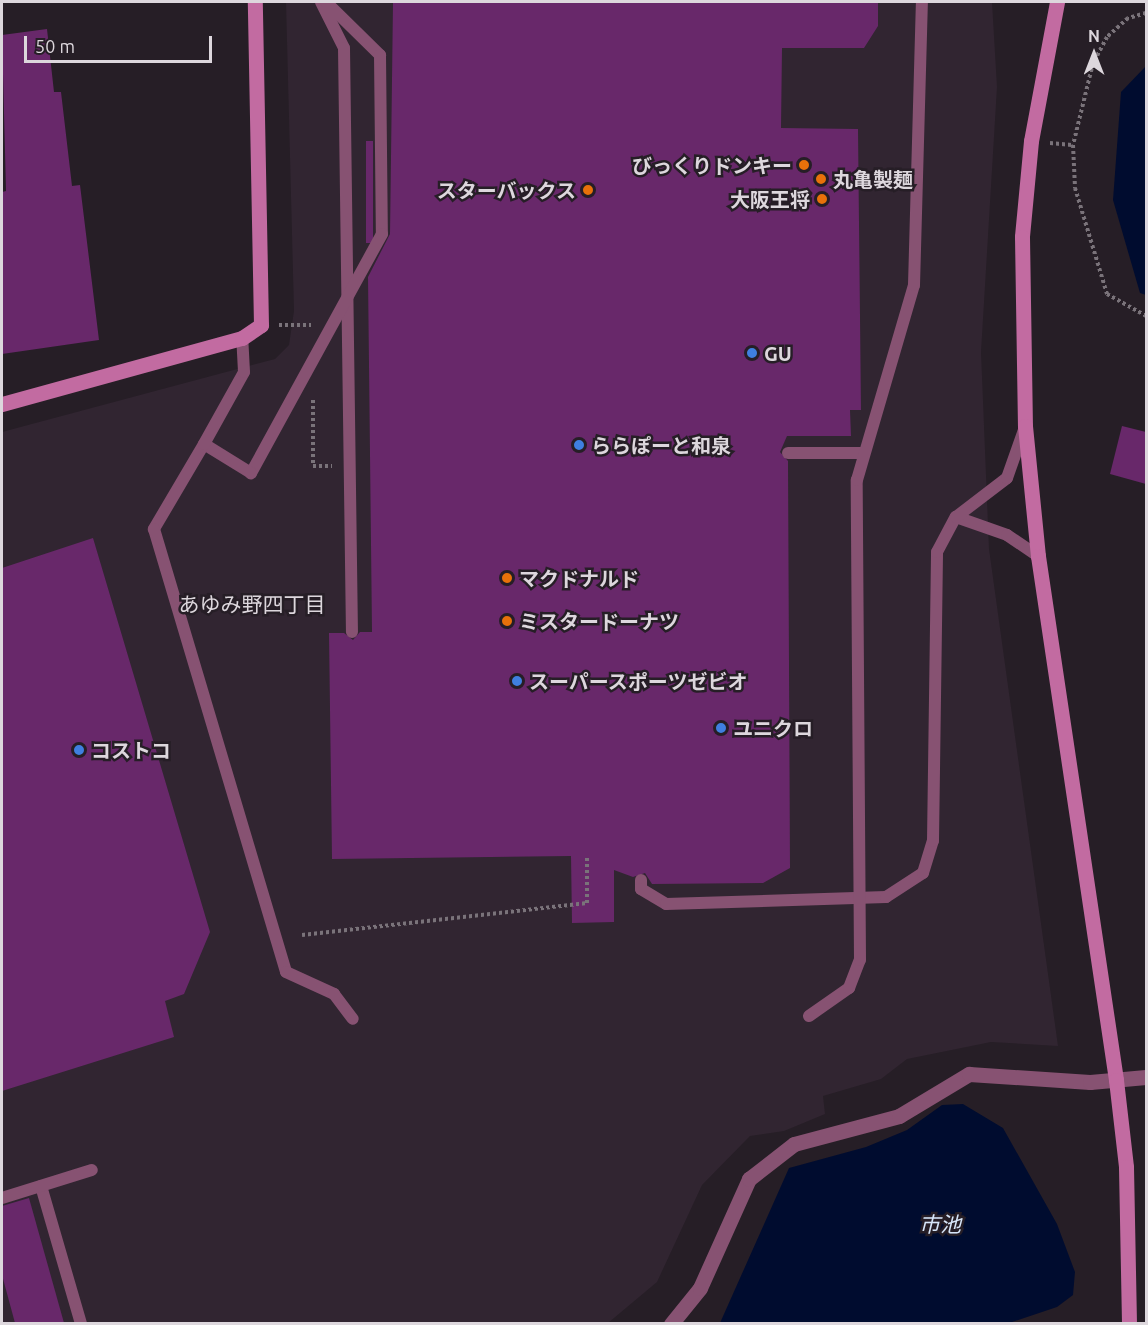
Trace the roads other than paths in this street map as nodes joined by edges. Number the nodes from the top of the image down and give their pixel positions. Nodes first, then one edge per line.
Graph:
1 (255, 2) edge
2 (321, 2) edge
3 (326, 2) edge
4 (922, 2) edge
5 (1058, 2) edge
6 (242, 338) junction
7 (2, 404) edge
8 (1025, 426) junction
9 (204, 444) junction
10 (788, 453) dead end
11 (863, 453) junction
12 (956, 517) junction
13 (1038, 556) junction
14 (352, 632) dead end
15 (641, 880) dead end
16 (809, 1016) dead end
17 (353, 1019) dead end
18 (1146, 1077) edge
19 (1116, 1080) junction
20 (92, 1170) dead end
21 (41, 1186) junction
22 (2, 1198) edge
23 (81, 1323) edge
24 (671, 1323) edge
25 (1129, 1323) edge

1 - 6 street
2 - 14 lane
3 - 9 lane
4 - 11 lane
5 - 8 street
6 - 7 street
6 - 9 lane
8 - 12 lane
8 - 13 street
9 - 17 lane
10 - 11 lane
11 - 16 lane
12 - 13 lane
12 - 15 lane
13 - 19 street
18 - 19 street
19 - 24 street
19 - 25 street
20 - 21 lane
21 - 22 lane
21 - 23 lane

